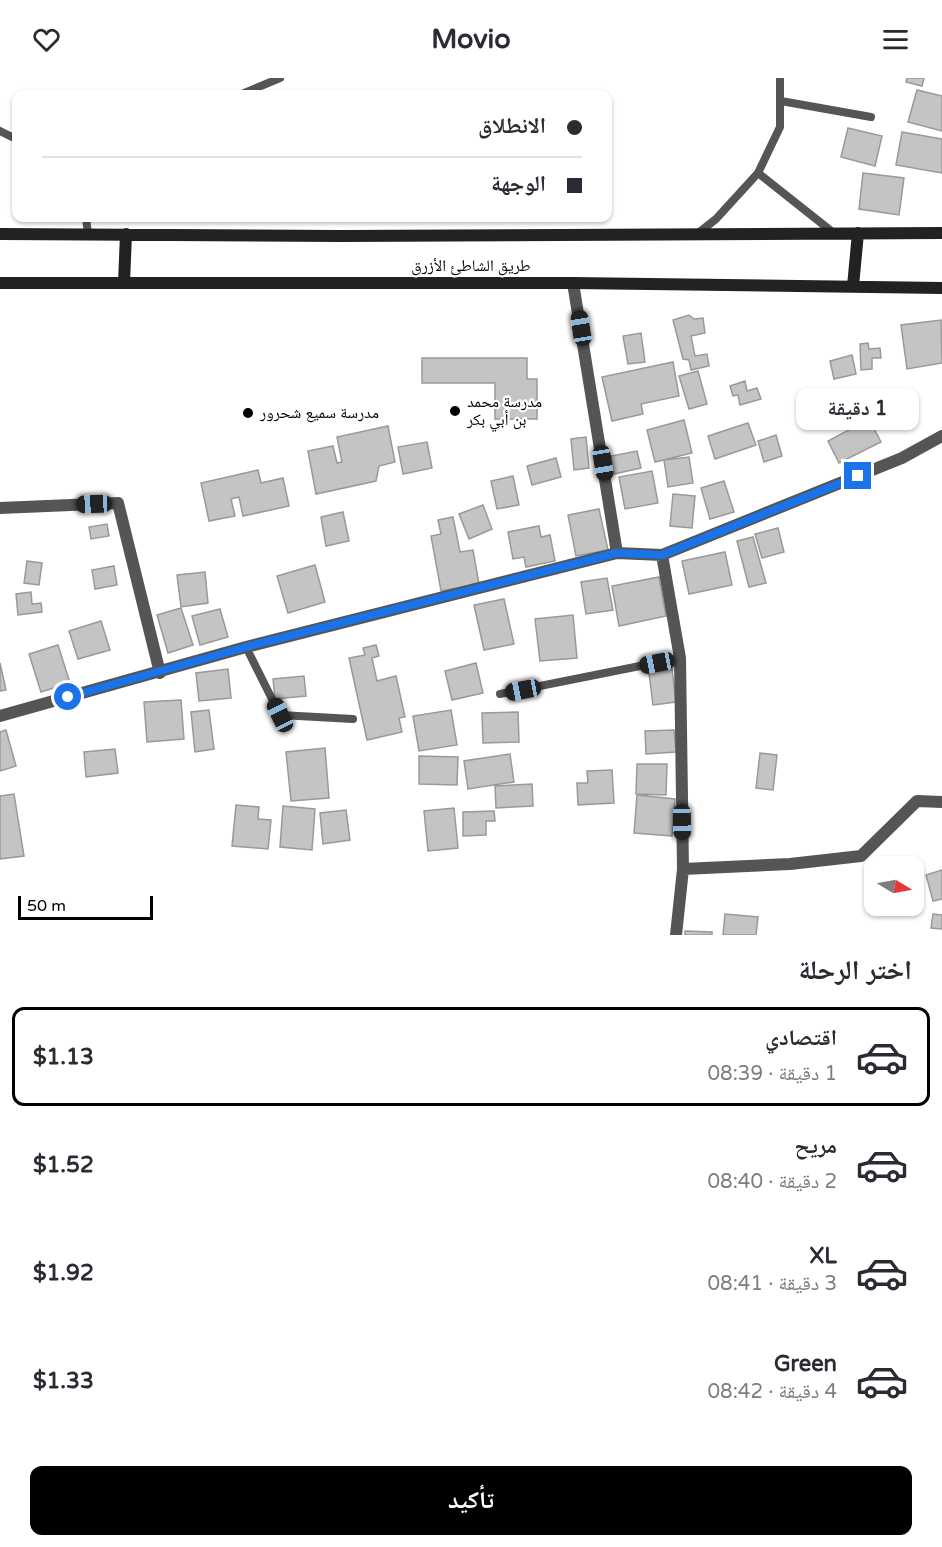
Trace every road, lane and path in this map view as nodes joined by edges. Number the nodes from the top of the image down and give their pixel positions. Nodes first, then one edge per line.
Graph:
1 (280, 78) edge
2 (780, 78) edge
3 (252, 90) edge
4 (781, 101) junction
5 (871, 117) dead end
6 (758, 172) junction
7 (86, 222) edge
8 (858, 233) junction
9 (942, 233) edge
10 (0, 234) edge
11 (88, 234) junction
12 (126, 234) junction
13 (835, 234) junction
14 (696, 235) junction
15 (0, 283) edge
16 (124, 283) junction
17 (573, 283) junction
18 (853, 286) junction
19 (942, 288) edge
20 (942, 436) edge
21 (0, 508) edge
22 (617, 553) junction
23 (662, 555) junction
24 (246, 647) junction
25 (680, 658) junction
26 (160, 673) junction
27 (500, 694) dead end
28 (0, 716) edge
29 (353, 719) dead end
30 (942, 802) edge
31 (683, 869) junction
32 (676, 935) edge

1 - 3 lane
2 - 4 lane
4 - 5 lane
4 - 6 lane
6 - 13 lane
6 - 14 lane
7 - 11 lane
8 - 9 main road, طريق الشاطئ الأزرق
8 - 13 main road, طريق الشاطئ الأزرق
8 - 18 main road
10 - 11 main road, طريق الشاطئ الأزرق
11 - 12 main road, طريق الشاطئ الأزرق
12 - 14 main road, طريق الشاطئ الأزرق
12 - 16 main road
13 - 14 main road, طريق الشاطئ الأزرق
15 - 16 main road, طريق الشاطئ الأزرق
16 - 17 main road, طريق الشاطئ الأزرق
17 - 18 main road, طريق الشاطئ الأزرق
17 - 22 street
18 - 19 main road, طريق الشاطئ الأزرق
20 - 23 street
21 - 26 street
22 - 23 street
22 - 24 street
23 - 25 street
24 - 26 street
24 - 29 lane
25 - 27 lane
25 - 31 street
26 - 28 street
30 - 31 street
31 - 32 street

